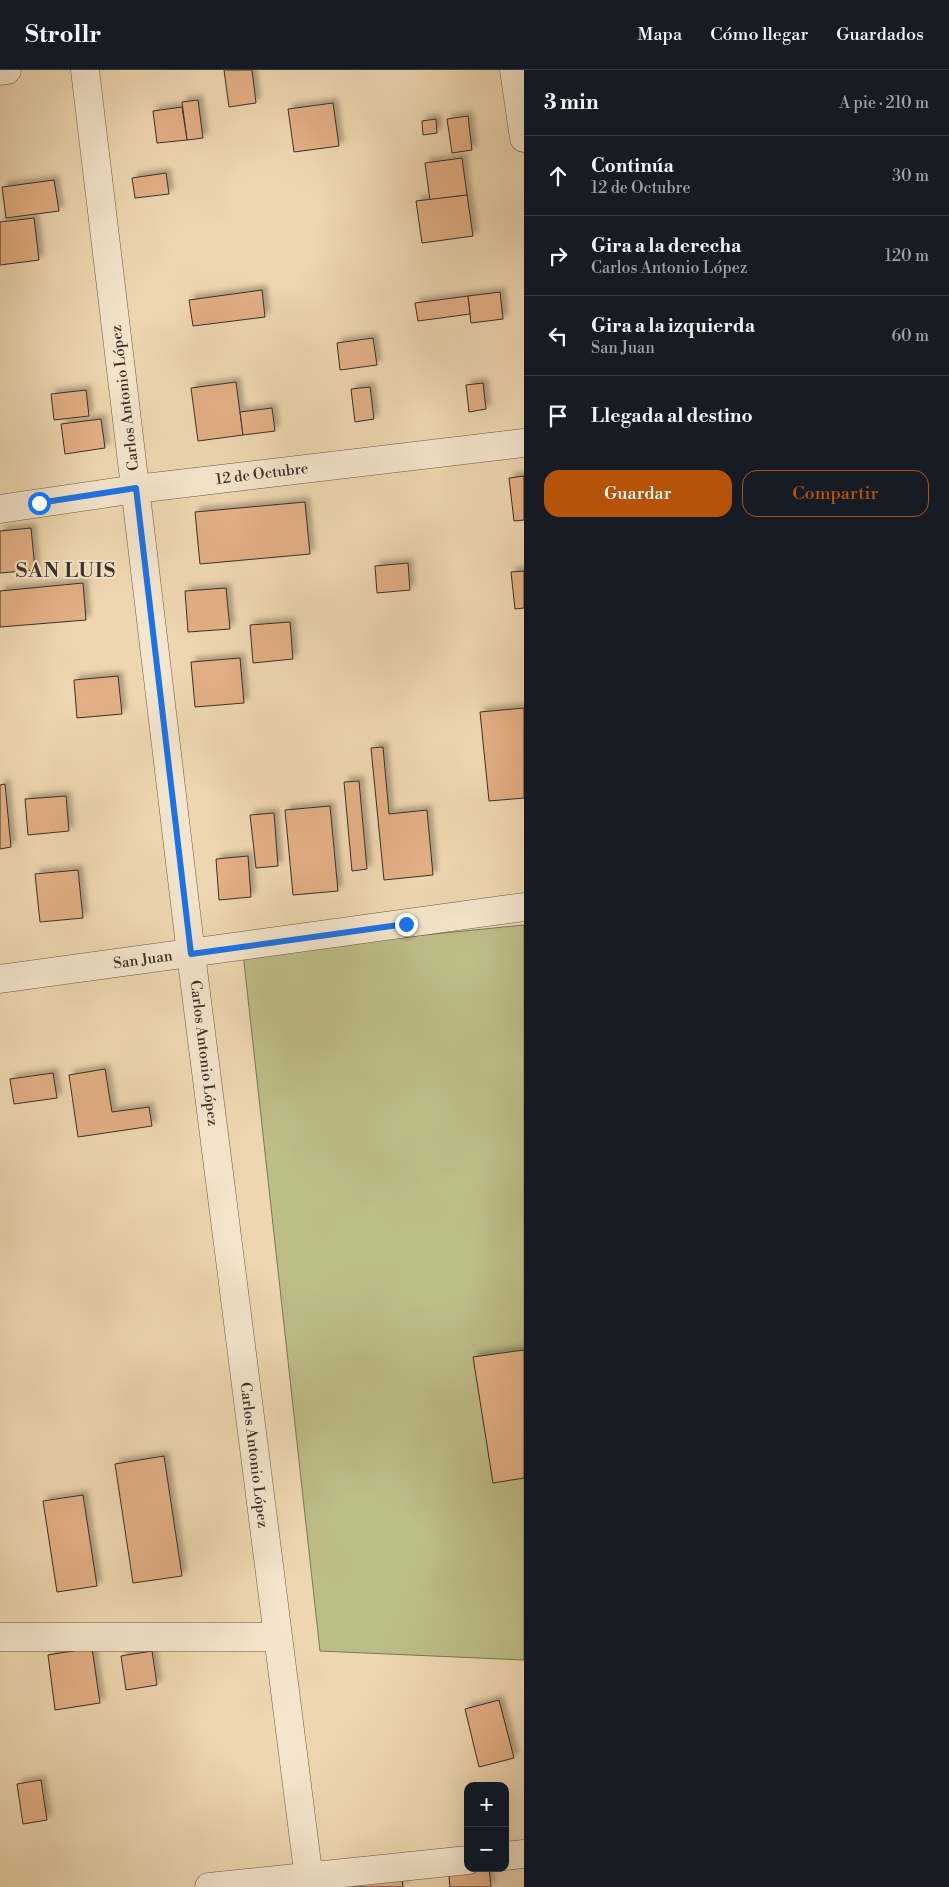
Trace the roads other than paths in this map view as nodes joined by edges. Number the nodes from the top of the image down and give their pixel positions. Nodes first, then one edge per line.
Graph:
1 (7, 70) edge
2 (85, 70) edge
3 (514, 70) edge
4 (0, 71) edge
5 (524, 138) edge
6 (524, 443) edge
7 (136, 488) junction
8 (0, 509) edge
9 (524, 907) edge
10 (191, 954) junction
11 (0, 979) edge
12 (277, 1636) junction
13 (0, 1638) edge
14 (524, 1854) edge
15 (509, 1856) edge
16 (464, 1861) edge
17 (310, 1882) edge
18 (209, 1887) edge

1 - 4 street
2 - 7 street, Carlos Antonio López
3 - 5 street
6 - 7 street, 12 de Octubre
7 - 8 street, 12 de Octubre
7 - 10 street, Carlos Antonio López
9 - 10 street, San Juan
10 - 11 street, San Juan
10 - 12 street, Carlos Antonio López
12 - 13 street
12 - 17 street, Carlos Antonio López
14 - 15 street
16 - 17 street
17 - 18 street

